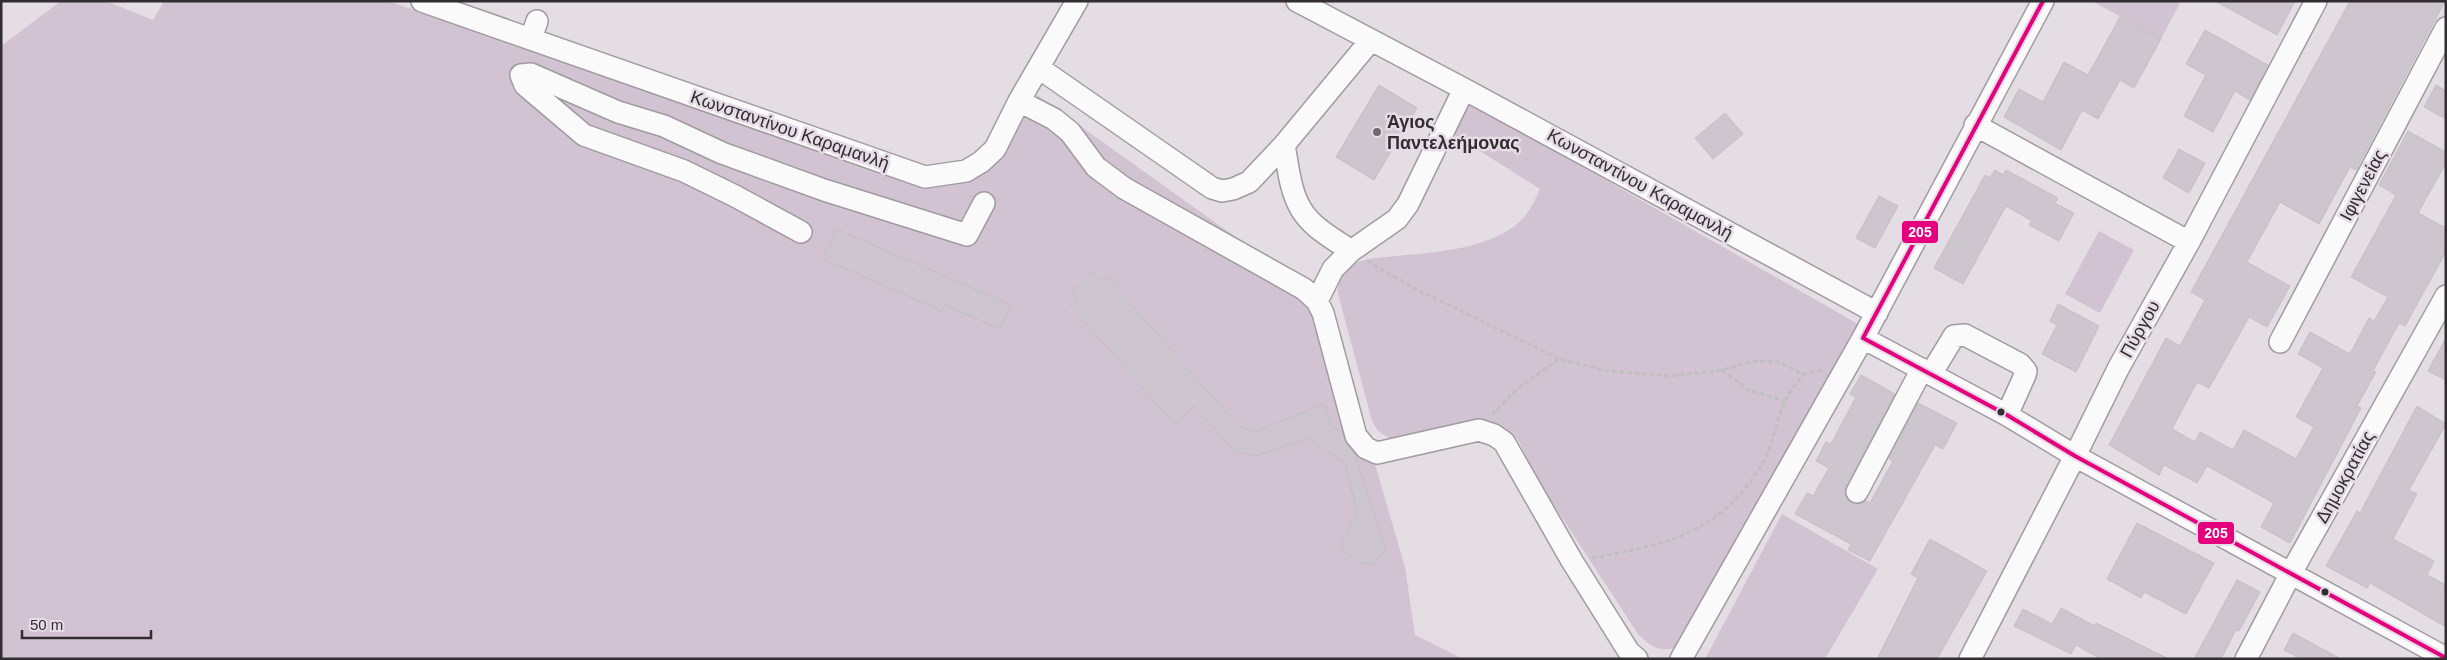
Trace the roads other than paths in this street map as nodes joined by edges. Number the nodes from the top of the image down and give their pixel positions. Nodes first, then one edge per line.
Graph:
1 (422, 1) edge
2 (1077, 1) edge
3 (1297, 1) edge
4 (2043, 1) edge
5 (2316, 1) edge
6 (2446, 28) edge
7 (1371, 40) junction
8 (1039, 68) junction
9 (1464, 89) junction
10 (1019, 102) junction
11 (1975, 125) junction
12 (1284, 145) junction
13 (984, 203) dead end
14 (801, 232) dead end
15 (2189, 242) junction
16 (1351, 251) junction
17 (2446, 296) edge
18 (1317, 301) junction
19 (1876, 313) junction
20 (1863, 338) junction
21 (2280, 342) dead end
22 (1927, 372) junction
23 (2007, 415) junction
24 (2075, 456) junction
25 (1857, 492) dead end
26 (2291, 573) junction
27 (2446, 658) edge
28 (1637, 659) edge
29 (1682, 659) edge
30 (1970, 659) edge
31 (2246, 659) edge

1 - 10 street, Κωνσταντίνου Καραμανλή
2 - 8 street, Κωνσταντίνου Καραμανλή
3 - 7 street, Κωνσταντίνου Καραμανλή
4 - 11 street
5 - 15 street, Πύργου
6 - 21 street, Ιφιγενείας
7 - 9 street, Κωνσταντίνου Καραμανλή
7 - 12 street
8 - 10 street, Κωνσταντίνου Καραμανλή
8 - 12 street
9 - 16 street
9 - 19 street, Κωνσταντίνου Καραμανλή
10 - 18 street
11 - 15 street
11 - 19 street
12 - 16 street
13 - 14 street
15 - 24 street, Πύργου
16 - 18 street
17 - 26 street, Δημοκρατίας
18 - 28 street
19 - 20 street
20 - 22 street
20 - 29 street
22 - 23 street
22 - 23 street
22 - 25 street
23 - 24 street
24 - 26 street
24 - 30 street, Πύργου
26 - 27 street
26 - 31 street, Δημοκρατίας

